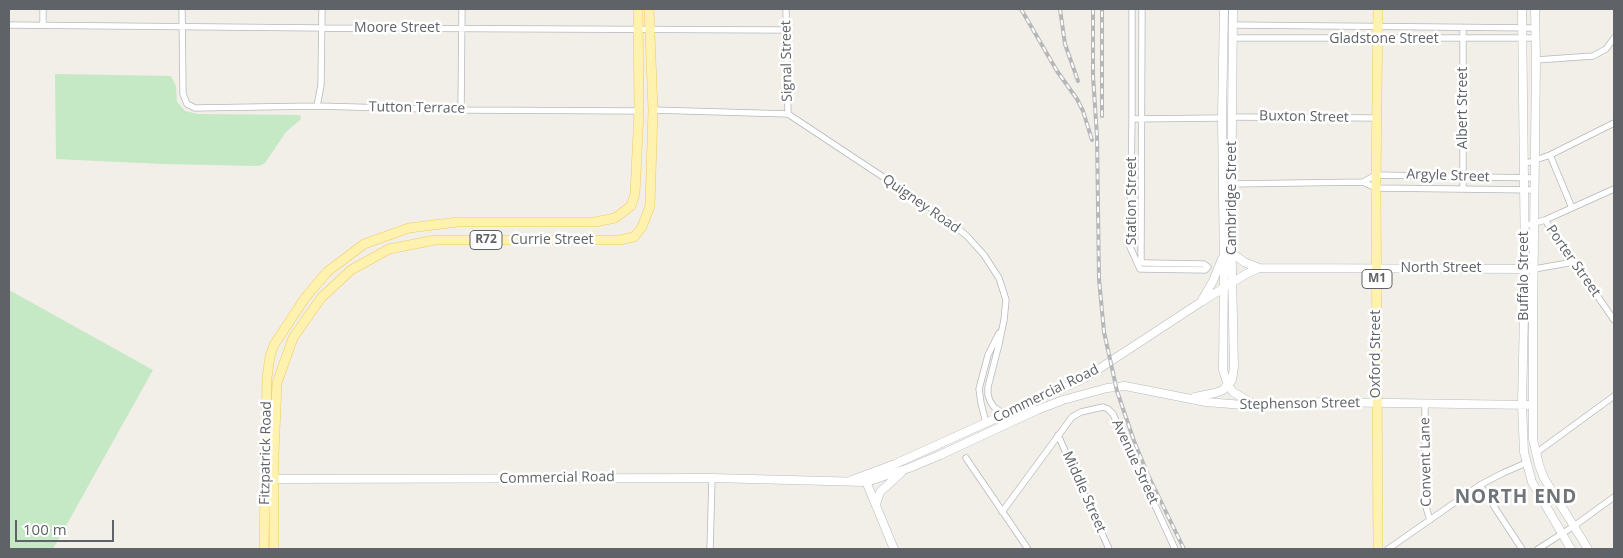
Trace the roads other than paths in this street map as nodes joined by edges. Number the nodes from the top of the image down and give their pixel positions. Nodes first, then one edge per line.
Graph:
1 (43, 9) edge
2 (182, 9) edge
3 (322, 9) edge
4 (462, 9) edge
5 (638, 9) edge
6 (649, 9) edge
7 (786, 9) edge
8 (1132, 9) edge
9 (1142, 9) edge
10 (1224, 9) edge
11 (1233, 9) edge
12 (1378, 9) edge
13 (1522, 9) edge
14 (1535, 9) edge
15 (43, 24) junction
16 (9, 25) edge
17 (1233, 25) junction
18 (183, 27) junction
19 (1378, 27) junction
20 (323, 28) junction
21 (462, 28) junction
22 (1464, 28) junction
23 (1522, 28) junction
24 (1535, 28) junction
25 (638, 30) junction
26 (649, 30) junction
27 (785, 30) junction
28 (1232, 38) junction
29 (1535, 38) junction
30 (1614, 38) edge
31 (1378, 39) junction
32 (1464, 39) junction
33 (1522, 39) junction
34 (1536, 60) junction
35 (317, 106) junction
36 (461, 110) junction
37 (653, 110) junction
38 (639, 111) junction
39 (788, 114) junction
40 (1232, 117) junction
41 (1222, 118) junction
42 (1377, 118) junction
43 (1132, 119) junction
44 (1142, 120) junction
45 (1614, 123) edge
46 (1550, 155) junction
47 (1535, 161) junction
48 (1524, 164) junction
49 (1376, 175) junction
50 (1463, 176) junction
51 (1523, 178) junction
52 (1534, 178) junction
53 (1363, 182) junction
54 (1232, 184) junction
55 (1376, 188) junction
56 (1463, 188) junction
57 (1614, 189) edge
58 (1523, 190) junction
59 (1534, 190) junction
60 (1572, 208) junction
61 (1545, 220) junction
62 (1534, 224) junction
63 (1524, 226) junction
64 (1228, 254) junction
65 (1574, 262) junction
66 (1260, 268) junction
67 (1377, 268) junction
68 (1525, 268) junction
69 (1534, 269) junction
70 (1232, 284) junction
71 (1224, 288) junction
72 (1201, 302) junction
73 (1614, 320) edge
74 (1002, 329) junction
75 (270, 356) joint
76 (277, 383) joint
77 (1228, 385) junction
78 (1614, 396) edge
79 (1188, 397) junction
80 (1376, 403) junction
81 (1425, 404) junction
82 (1522, 405) junction
83 (1532, 405) junction
84 (1256, 406) junction
85 (1004, 414) junction
86 (986, 423) junction
87 (1058, 435) junction
88 (1536, 453) junction
89 (966, 458) dead end
90 (1526, 463) junction
91 (909, 468) junction
92 (712, 478) junction
93 (264, 479) junction
94 (274, 479) junction
95 (865, 479) junction
96 (1480, 486) junction
97 (1614, 497) edge
98 (876, 504) junction
99 (1002, 512) junction
100 (1430, 520) junction
101 (1574, 526) junction
102 (1562, 534) junction
103 (264, 549) edge
104 (274, 549) edge
105 (710, 549) edge
106 (894, 549) edge
107 (1028, 549) edge
108 (1109, 549) edge
109 (1175, 549) edge
110 (1378, 549) edge
111 (1388, 549) edge
112 (1522, 549) edge
113 (1538, 549) edge
114 (1571, 549) edge
115 (1588, 549) edge

1 - 15 street
2 - 18 street
3 - 20 street
4 - 21 street
5 - 25 main road, Currie Street / R72
6 - 26 main road, Currie Street / R72
7 - 27 street, Signal Street
8 - 43 street, Station Street
9 - 44 street, Station Street
10 - 41 street, Cambridge Street
11 - 17 street, Cambridge Street
12 - 19 main road, Oxford Street / M1
13 - 23 street, Buffalo Street
14 - 24 street, Buffalo Street
15 - 16 street, Moore Street
15 - 18 street, Moore Street
17 - 19 street, Gladstone Street
17 - 28 street, Cambridge Street
18 - 20 street, Moore Street
18 - 35 street, Tutton Terrace
19 - 22 street, Gladstone Street
19 - 31 main road, Oxford Street / M1
20 - 21 street, Moore Street
20 - 35 street
21 - 25 street, Moore Street
21 - 36 street
22 - 23 street, Gladstone Street
22 - 32 street, Albert Street
23 - 24 street, Gladstone Street
23 - 33 street, Buffalo Street
24 - 29 street, Buffalo Street
25 - 26 street, Moore Street
25 - 38 main road, Currie Street / R72
26 - 27 street, Moore Street
26 - 37 main road, Currie Street / R72
27 - 39 street, Signal Street
28 - 31 street, Gladstone Street
28 - 40 street, Cambridge Street
29 - 33 street, Gladstone Street
29 - 34 street, Buffalo Street
30 - 34 street
31 - 32 street, Gladstone Street
31 - 42 main road, Oxford Street / M1
32 - 33 street, Gladstone Street
32 - 50 street, Albert Street
33 - 48 street, Buffalo Street
34 - 47 street, Buffalo Street
35 - 36 street, Tutton Terrace
36 - 38 street, Tutton Terrace
37 - 39 street
37 - 76 main road, Currie Street / R72
38 - 75 main road, Currie Street / R72
39 - 74 street, Quigney Road
40 - 42 street, Buxton Street
40 - 54 street, Cambridge Street
41 - 44 street
41 - 64 street, Cambridge Street
42 - 49 main road, Oxford Street / M1
43 - 44 street
43 - 44 street, Station Street
45 - 46 street
46 - 47 street
46 - 60 street
47 - 48 street
47 - 52 street, Buffalo Street
48 - 51 street, Buffalo Street
49 - 50 street, Argyle Street
49 - 53 street, Argyle Street
49 - 55 main road, Oxford Street / M1
50 - 51 street, Argyle Street
50 - 56 street, Albert Street
51 - 52 street, Argyle Street
51 - 58 street, Buffalo Street
52 - 59 street, Buffalo Street
53 - 54 street, Argyle Street
53 - 55 street, Argyle Street
54 - 64 street, Cambridge Street
55 - 56 street, Argyle Street
55 - 67 main road, Oxford Street / M1
56 - 58 street, Argyle Street
57 - 60 street
58 - 59 street, Argyle Street
58 - 63 street, Buffalo Street
59 - 62 street, Buffalo Street
60 - 61 street
61 - 62 street, Porter Street
61 - 65 street, Porter Street
62 - 63 street, Porter Street
62 - 69 street, Buffalo Street
63 - 68 street, Buffalo Street
64 - 66 street
64 - 70 street, Cambridge Street
64 - 71 street, Cambridge Street
64 - 72 street
65 - 69 street
65 - 73 street, Porter Street
66 - 67 street, North Street
66 - 70 street, North Street
67 - 68 street, North Street
67 - 80 main road, Oxford Street / M1
68 - 69 street, North Street
68 - 82 street, Buffalo Street
69 - 83 street, Buffalo Street
70 - 71 street, Commercial Road
70 - 77 street, Cambridge Street
71 - 72 street, Commercial Road
71 - 77 street, Cambridge Street
72 - 85 street, Commercial Road
74 - 85 street, Quigney Road
74 - 86 street, Quigney Road
75 - 93 main road, Fitzpatrick Road / R72
76 - 94 main road, Fitzpatrick Road / R72
77 - 79 street
77 - 84 street
78 - 88 street
79 - 84 street, Stephenson Street
79 - 91 street, Commercial Road
80 - 81 street, Stephenson Street
80 - 84 street, Stephenson Street
80 - 110 main road, Oxford Street / M1
81 - 82 street, Stephenson Street
81 - 100 street, Convent Lane
82 - 83 street, Stephenson Street
82 - 90 street, Buffalo Street
83 - 88 street, Buffalo Street
85 - 86 street, Commercial Road
86 - 95 street, Commercial Road
87 - 99 street, Avenue Street
87 - 108 street, Middle Street
87 - 109 street, Avenue Street
88 - 101 street, Buffalo Street
89 - 99 street
90 - 96 street
90 - 102 street, Buffalo Street
91 - 95 street, Commercial Road
91 - 98 street
92 - 94 street, Commercial Road
92 - 95 street, Commercial Road
92 - 105 street
93 - 94 street, Commercial Road
93 - 103 main road, Fitzpatrick Road / R72
94 - 104 main road, Fitzpatrick Road / R72
95 - 98 street
96 - 100 street
96 - 112 street
97 - 101 street
98 - 106 street
99 - 107 street
100 - 111 street
101 - 102 street
101 - 115 street, Buffalo Street
102 - 113 street
102 - 114 street, Buffalo Street

